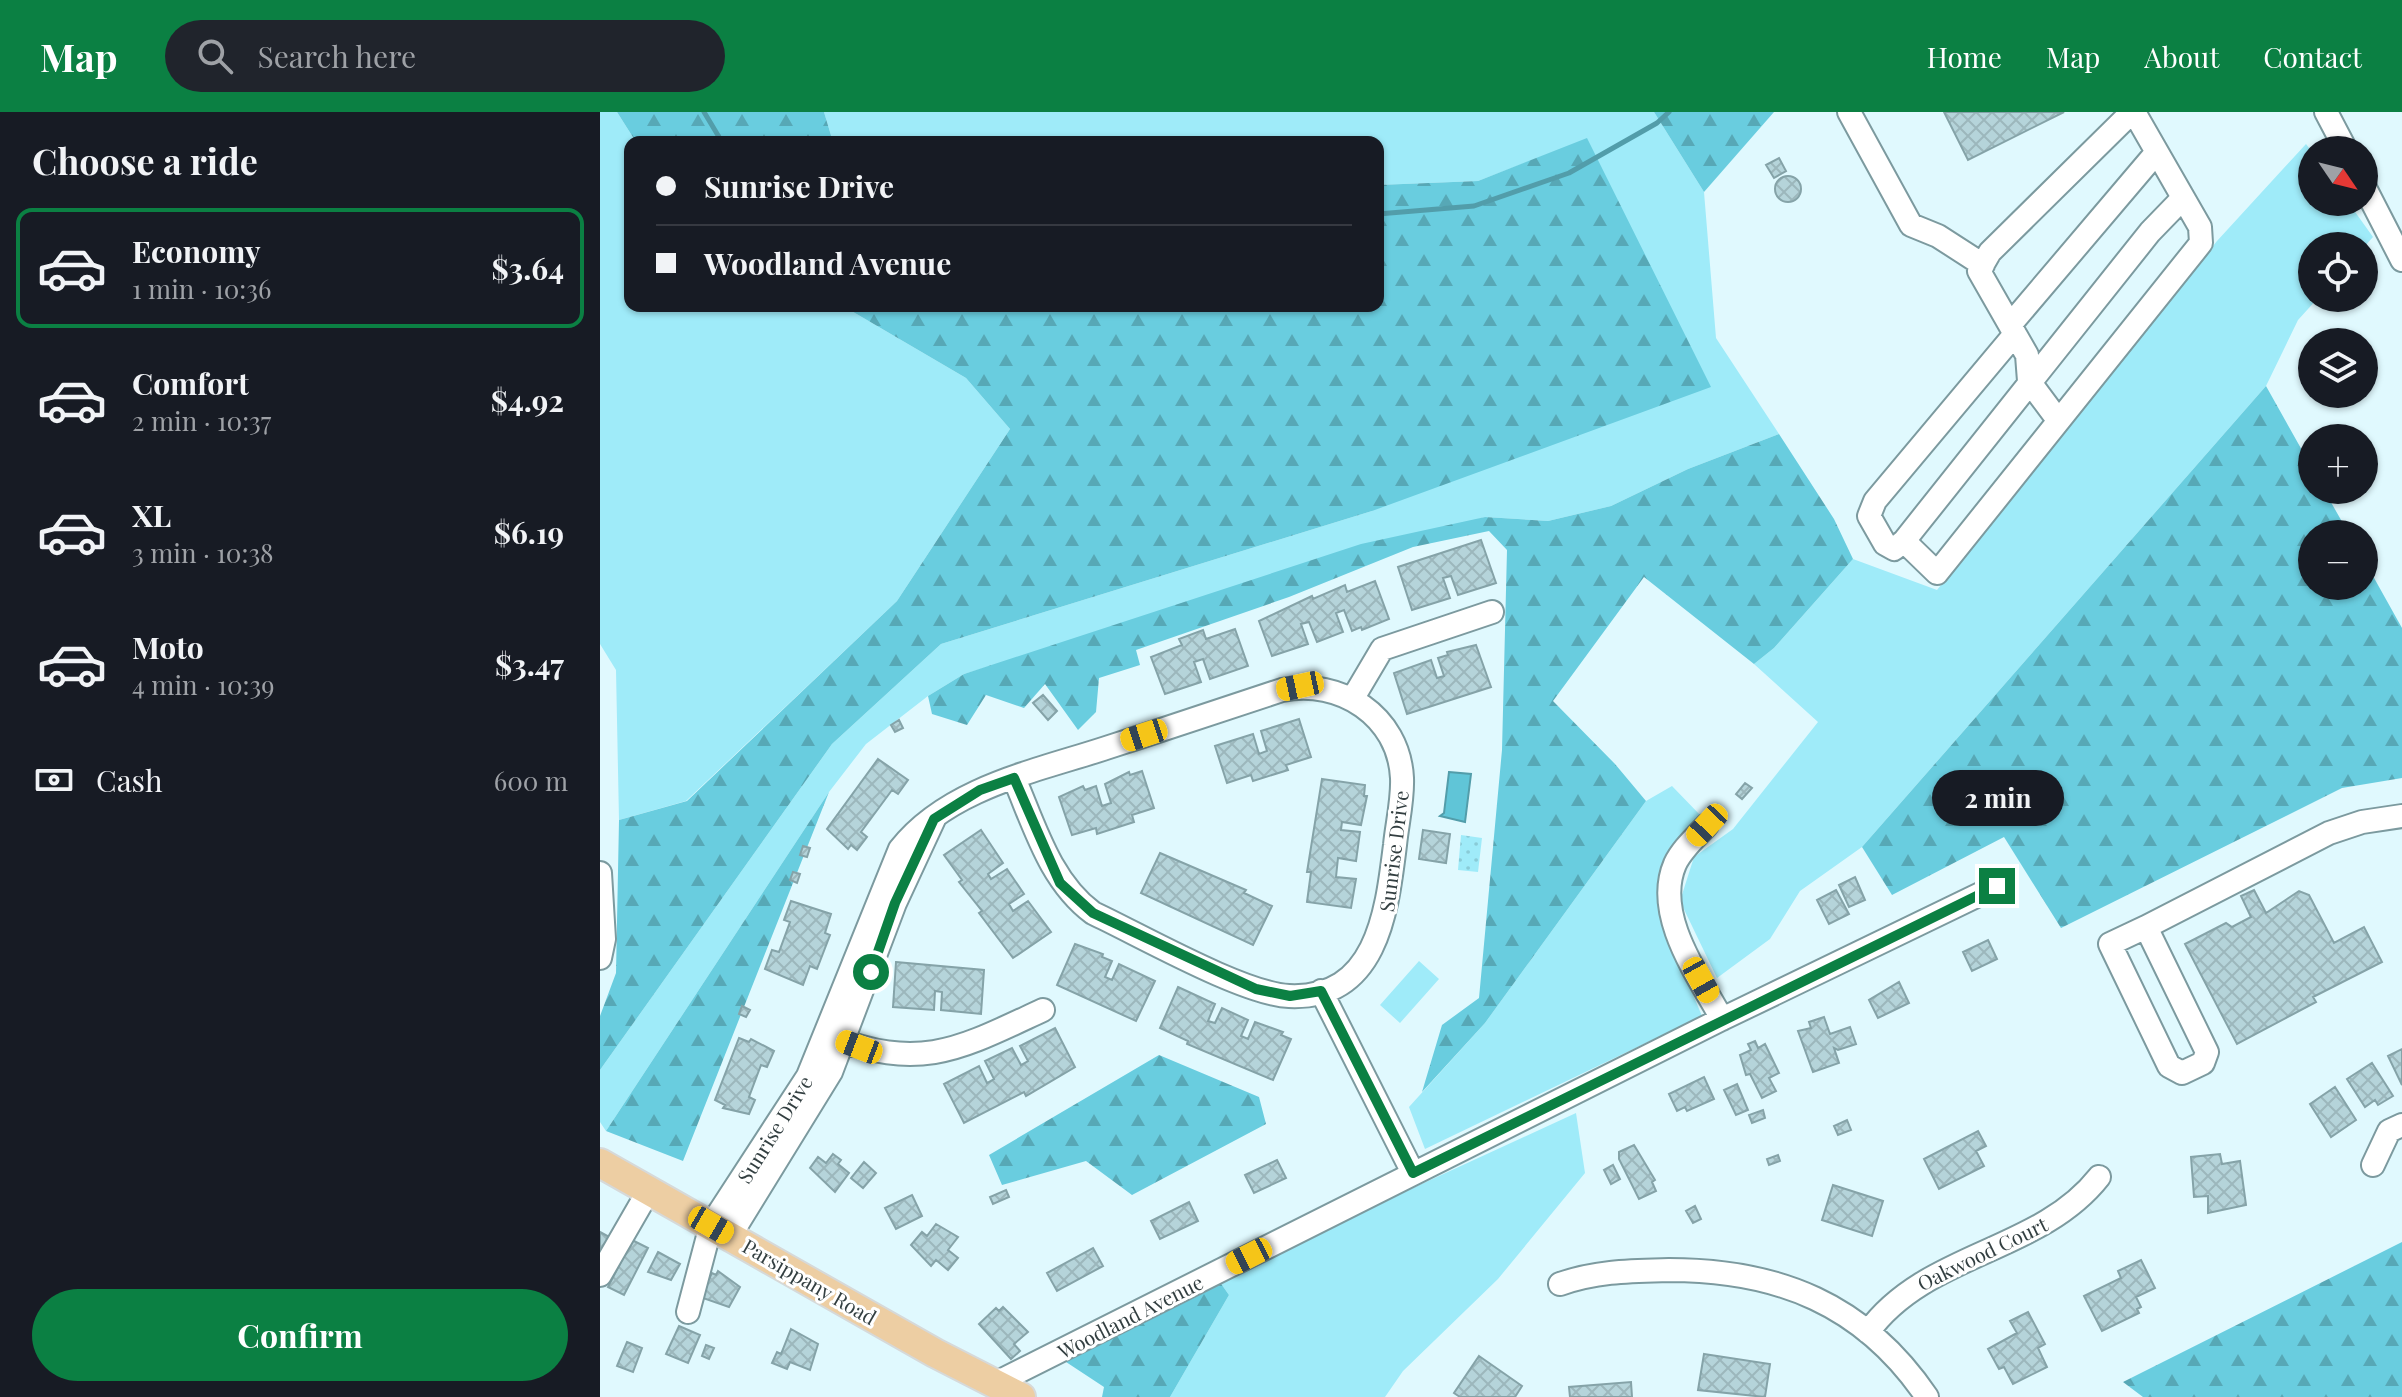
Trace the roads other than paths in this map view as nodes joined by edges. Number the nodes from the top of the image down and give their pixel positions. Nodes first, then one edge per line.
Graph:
1 (1849, 112) edge
2 (2133, 112) edge
3 (2326, 112) edge
4 (2339, 136) edge
5 (2156, 153) junction
6 (2184, 201) junction
7 (2378, 213) edge
8 (2402, 260) edge
9 (1983, 265) junction
10 (2012, 329) junction
11 (2029, 381) junction
12 (2058, 420) junction
13 (1904, 541) junction
14 (1492, 612) dead end
15 (1353, 698) junction
16 (1014, 778) junction
17 (2402, 816) edge
18 (1707, 825) dead end
19 (600, 873) edge
20 (1997, 886) dead end
21 (2146, 927) junction
22 (600, 958) edge
23 (1321, 991) junction
24 (1043, 1010) dead end
25 (1722, 1019) junction
26 (834, 1038) junction
27 (2402, 1125) edge
28 (600, 1163) edge
29 (2373, 1165) dead end
30 (1413, 1173) junction
31 (2099, 1177) dead end
32 (649, 1190) junction
33 (721, 1230) junction
34 (600, 1275) edge
35 (1560, 1284) dead end
36 (688, 1312) dead end
37 (1868, 1332) junction
38 (994, 1384) junction
39 (1021, 1397) edge
40 (1927, 1397) edge

1 - 9 street
2 - 5 street
2 - 9 street
3 - 4 street
5 - 6 street
5 - 10 street
6 - 11 street
6 - 12 street
7 - 8 street
9 - 10 street
10 - 11 street
10 - 13 street
11 - 12 street
11 - 13 street
12 - 13 street
14 - 15 street
15 - 16 street, Sunrise Drive
15 - 23 street, Sunrise Drive
16 - 23 street, Sunrise Drive
16 - 26 street, Sunrise Drive
17 - 21 street
18 - 25 street
19 - 22 street
20 - 25 street, Woodland Avenue
21 - 21 street
23 - 30 street
24 - 26 street
25 - 30 street, Woodland Avenue
26 - 33 street, Sunrise Drive
27 - 29 street
28 - 32 main road, Parsippany Road
30 - 38 street, Woodland Avenue
31 - 37 street, Oakwood Court
32 - 33 main road, Parsippany Road
32 - 34 street
33 - 36 street, Sunrise Drive
33 - 38 main road, Parsippany Road
35 - 37 street
37 - 40 street
38 - 39 main road, Parsippany Road

